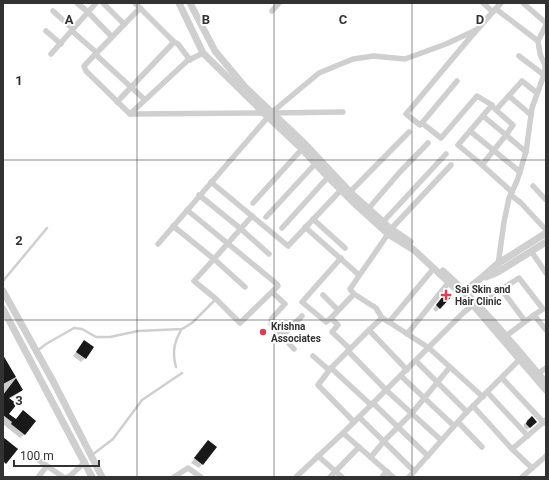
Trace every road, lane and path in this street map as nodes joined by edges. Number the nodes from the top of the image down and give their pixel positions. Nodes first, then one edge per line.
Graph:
1 (77, 3) edge
2 (96, 3) edge
3 (103, 3) edge
4 (135, 3) edge
5 (179, 3) edge
6 (190, 3) edge
7 (279, 3) edge
8 (483, 3) edge
9 (501, 3) edge
10 (523, 3) edge
11 (140, 8) junction
12 (494, 10) junction
13 (53, 11) dead end
14 (88, 12) junction
15 (272, 12) dead end
16 (124, 24) junction
17 (546, 24) edge
18 (73, 30) junction
19 (476, 30) junction
20 (46, 31) dead end
21 (544, 35) edge
22 (112, 37) junction
23 (538, 40) junction
24 (174, 42) junction
25 (61, 44) junction
26 (202, 53) junction
27 (51, 54) dead end
28 (96, 54) junction
29 (519, 56) dead end
30 (190, 60) junction
31 (545, 73) edge
32 (457, 81) dead end
33 (540, 84) junction
34 (131, 86) junction
35 (546, 89) edge
36 (537, 93) junction
37 (509, 96) junction
38 (144, 99) junction
39 (117, 102) junction
40 (492, 105) junction
41 (496, 110) junction
42 (343, 112) dead end
43 (130, 114) junction
44 (269, 114) junction
45 (531, 115) junction
46 (483, 116) junction
47 (422, 123) junction
48 (470, 131) junction
49 (409, 132) dead end
50 (506, 135) junction
51 (428, 143) dead end
52 (302, 149) junction
53 (494, 150) junction
54 (526, 152) junction
55 (446, 154) dead end
56 (316, 163) junction
57 (451, 165) dead end
58 (482, 165) junction
59 (520, 172) junction
60 (328, 177) junction
61 (211, 182) junction
62 (532, 186) dead end
63 (341, 190) junction
64 (350, 192) junction
65 (511, 193) junction
66 (199, 195) junction
67 (546, 200) edge
68 (253, 203) dead end
69 (369, 208) junction
70 (187, 210) junction
71 (252, 216) junction
72 (266, 217) dead end
73 (313, 219) junction
74 (383, 222) junction
75 (174, 226) junction
76 (306, 227) junction
77 (47, 228) dead end
78 (282, 228) dead end
79 (241, 229) junction
80 (390, 232) junction
81 (546, 232) edge
82 (546, 242) edge
83 (158, 244) dead end
84 (227, 244) junction
85 (345, 248) dead end
86 (531, 251) junction
87 (268, 254) dead end
88 (341, 258) junction
89 (214, 259) junction
90 (498, 264) junction
91 (434, 268) junction
92 (545, 269) edge
93 (498, 272) junction
94 (359, 275) junction
95 (480, 280) junction
96 (3, 281) edge
97 (449, 282) junction
98 (245, 287) dead end
99 (501, 289) junction
100 (3, 291) edge
101 (463, 292) junction
102 (273, 293) junction
103 (354, 294) junction
104 (322, 295) dead end
105 (216, 299) junction
106 (475, 305) junction
107 (3, 309) edge
108 (338, 310) junction
109 (534, 315) junction
110 (302, 316) dead end
111 (331, 318) junction
112 (382, 318) junction
113 (526, 321) junction
114 (388, 322) junction
115 (182, 329) junction
116 (369, 330) junction
117 (546, 330) edge
118 (407, 334) junction
119 (282, 336) junction
120 (506, 336) junction
121 (429, 348) junction
122 (294, 349) dead end
123 (349, 350) junction
124 (37, 352) junction
125 (313, 356) dead end
126 (520, 359) junction
127 (416, 361) junction
128 (176, 367) dead end
129 (450, 367) junction
130 (546, 368) edge
131 (330, 369) junction
132 (407, 370) junction
133 (182, 373) dead end
134 (536, 375) junction
135 (401, 376) junction
136 (502, 378) junction
137 (438, 383) junction
138 (546, 383) edge
139 (386, 390) junction
140 (546, 390) edge
141 (487, 392) junction
142 (483, 397) junction
143 (425, 399) junction
144 (372, 404) junction
145 (473, 406) junction
146 (467, 412) junction
147 (412, 413) junction
148 (359, 417) junction
149 (545, 421) edge
150 (354, 422) junction
151 (456, 424) junction
152 (398, 428) junction
153 (343, 433) junction
154 (528, 436) junction
155 (441, 440) junction
156 (384, 441) junction
157 (359, 447) junction
158 (482, 447) dead end
159 (512, 449) junction
160 (30, 454) dead end
161 (92, 455) junction
162 (318, 456) junction
163 (428, 456) junction
164 (546, 456) edge
165 (371, 457) junction
166 (85, 462) junction
167 (47, 466) junction
168 (532, 468) junction
169 (414, 471) junction
170 (336, 472) junction
171 (387, 472) junction
172 (39, 476) dead end
173 (64, 477) edge
174 (67, 477) edge
175 (92, 477) edge
176 (102, 477) edge
177 (174, 477) edge
178 (201, 477) edge
179 (296, 477) edge
180 (330, 477) edge
181 (342, 477) edge
182 (382, 477) edge
183 (393, 477) edge
184 (409, 477) edge
185 (522, 477) edge

1 - 14 street
2 - 14 street
3 - 16 street
4 - 11 street
5 - 26 street
6 - 44 street
7 - 15 street
8 - 12 street
9 - 12 street
10 - 17 street
11 - 16 street
11 - 24 street
12 - 19 street
12 - 23 street
13 - 18 street
14 - 18 street
14 - 22 street
16 - 22 street
17 - 21 street
18 - 25 street
18 - 28 street
19 - 44 street
19 - 47 street
20 - 25 street
21 - 23 street
22 - 28 street
23 - 31 street
24 - 30 street
24 - 34 street
25 - 27 street
26 - 30 street
26 - 44 street
28 - 34 street
28 - 39 street
29 - 31 street
30 - 38 street
31 - 33 street
32 - 47 street
33 - 35 street
33 - 36 street
34 - 38 street
34 - 39 street
36 - 37 street
36 - 45 street
37 - 41 street
37 - 45 street
38 - 43 street
39 - 43 street
40 - 41 street
40 - 46 street
40 - 47 street
41 - 50 street
42 - 44 street
43 - 44 street, bridge
44 - 52 street
44 - 61 street
44 - 64 street
45 - 54 street
46 - 48 street
46 - 50 street
48 - 53 street
48 - 58 street
49 - 64 street
50 - 53 street
50 - 54 street
51 - 69 street
52 - 56 street
52 - 68 street
53 - 58 street
53 - 59 street
54 - 59 street
55 - 74 street
56 - 60 street
56 - 72 street
57 - 80 street
58 - 65 street
59 - 65 street
60 - 63 street
60 - 78 street
61 - 66 street
61 - 71 street
62 - 67 street
63 - 73 street
63 - 80 street
64 - 69 street
65 - 81 street
65 - 90 street
66 - 70 street
66 - 79 street
69 - 74 street
70 - 75 street
70 - 84 street
71 - 76 street
71 - 79 street
73 - 76 street
73 - 85 street
74 - 80 street
75 - 83 street
75 - 89 street
76 - 88 street
77 - 96 lane
79 - 84 street
79 - 87 street
80 - 91 street
80 - 94 street
80 - 101 street
81 - 90 street
82 - 86 street
84 - 89 street
84 - 102 street
86 - 92 street
86 - 93 street
88 - 94 street
88 - 111 street
89 - 98 street
89 - 105 street
90 - 93 street
90 - 95 street
91 - 97 street
91 - 114 street
93 - 95 street
94 - 103 street
95 - 101 street
97 - 101 street
97 - 118 street
99 - 106 street
99 - 109 street
99 - 113 street
100 - 124 street
101 - 106 street
102 - 105 street
102 - 119 street
103 - 108 street
103 - 112 street
104 - 108 street
105 - 115 lane
106 - 120 street
106 - 121 street
106 - 126 street
107 - 166 street
108 - 111 street
109 - 113 street
109 - 117 street
110 - 119 street
111 - 123 street
112 - 114 street
112 - 116 street
113 - 120 street
114 - 118 street
115 - 124 lane
115 - 128 lane
116 - 123 street
116 - 132 street
118 - 121 street
119 - 122 street
120 - 134 street
121 - 127 street
121 - 129 street
123 - 131 street
123 - 139 street
124 - 161 street
125 - 131 street
126 - 134 street
126 - 136 street
127 - 132 street
127 - 137 street
129 - 137 street
129 - 142 street
130 - 134 street
131 - 144 street
131 - 150 street
132 - 135 street
133 - 161 lane
134 - 138 street
134 - 140 street
135 - 139 street
135 - 143 street
136 - 141 street
136 - 149 street
137 - 143 street
137 - 146 street
139 - 144 street
139 - 147 street
141 - 142 street
141 - 154 street
142 - 145 street
143 - 147 street
143 - 151 street
144 - 148 street
144 - 152 street
145 - 146 street
145 - 159 street
146 - 151 street
147 - 152 street
147 - 155 street
148 - 150 street
148 - 156 street
149 - 154 street
150 - 153 street
151 - 155 street
151 - 158 street
152 - 156 street
152 - 163 street
153 - 157 street
153 - 162 street
154 - 159 street
155 - 163 street
156 - 165 street
156 - 169 street
157 - 165 street
157 - 170 street
159 - 168 street
160 - 167 street
161 - 176 street
162 - 170 street
162 - 179 street
163 - 169 street
164 - 168 street
165 - 171 street
166 - 174 street
166 - 175 street
167 - 172 street
167 - 173 street
168 - 185 street
169 - 184 street
170 - 180 street
170 - 181 street
171 - 182 street
171 - 183 street
177 - 178 street

